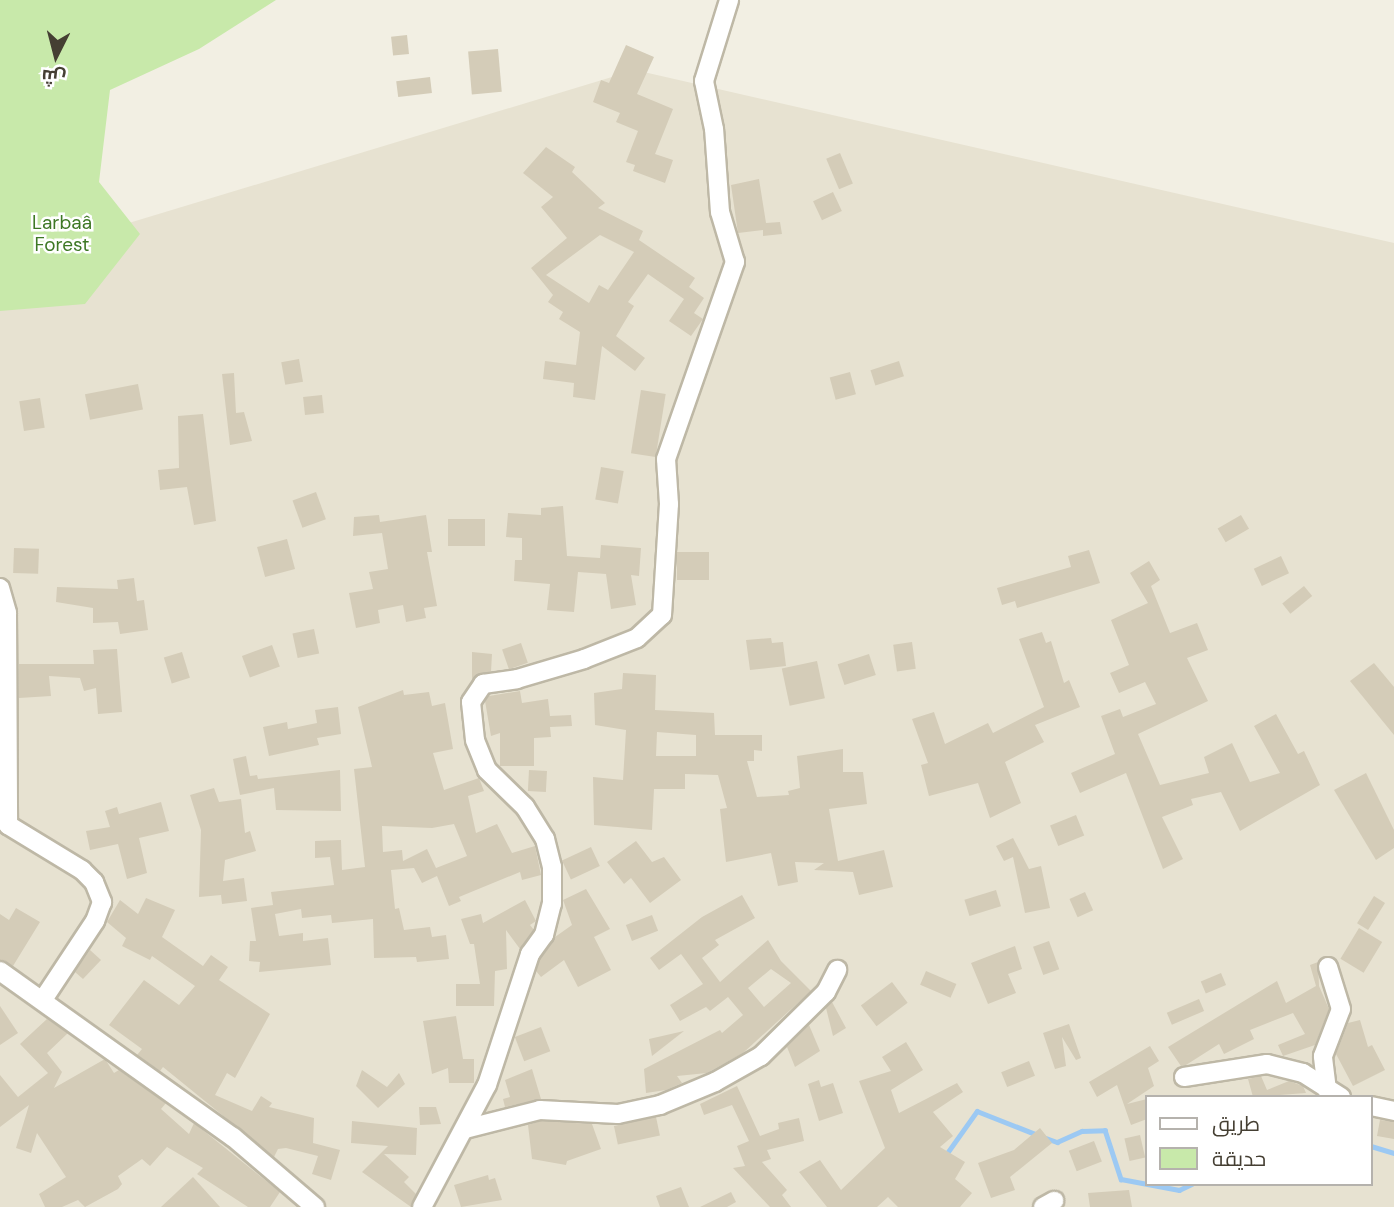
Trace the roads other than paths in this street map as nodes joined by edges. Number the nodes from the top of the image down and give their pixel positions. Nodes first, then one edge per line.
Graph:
1 (729, 0) edge
2 (0, 588) edge
3 (9, 833) edge
4 (1328, 967) dead end
5 (837, 970) dead end
6 (0, 971) edge
7 (44, 998) junction
8 (1184, 1077) dead end
9 (1334, 1093) edge
10 (1373, 1106) edge
11 (1394, 1111) edge
12 (465, 1129) junction
13 (315, 1207) edge
14 (422, 1207) edge

1 - 12 street
2 - 3 street
3 - 7 street
4 - 9 street
5 - 12 street
6 - 7 street
7 - 13 street
8 - 9 street
10 - 11 street
12 - 14 street

